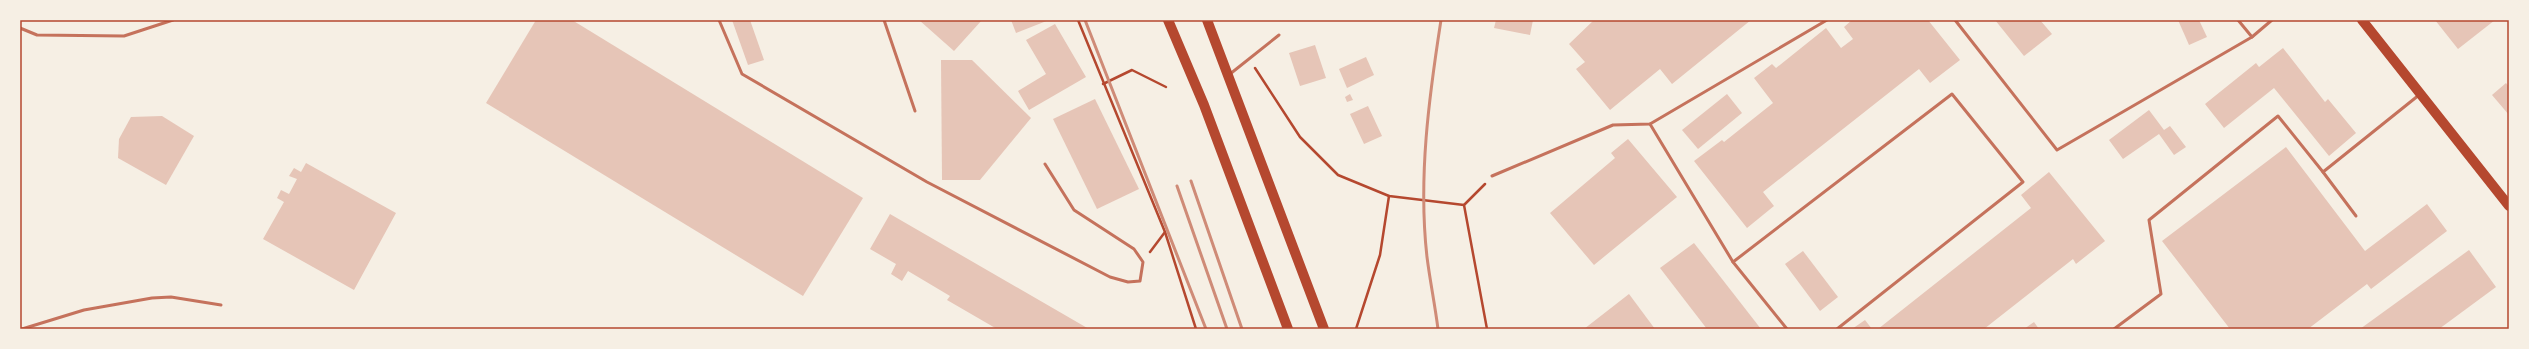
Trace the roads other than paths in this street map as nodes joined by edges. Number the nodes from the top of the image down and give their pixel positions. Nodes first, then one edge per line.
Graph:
1 (173, 20) edge
2 (719, 20) edge
3 (884, 20) edge
4 (1168, 20) edge
5 (1207, 20) edge
6 (1827, 20) edge
7 (1955, 20) edge
8 (2238, 20) edge
9 (2272, 20) edge
10 (2362, 20) edge
11 (20, 28) edge
12 (1279, 35) dead end
13 (2252, 37) junction
14 (1228, 75) junction
15 (2422, 93) junction
16 (915, 111) dead end
17 (1650, 124) junction
18 (1045, 164) dead end
19 (2323, 172) junction
20 (1492, 176) road end
21 (2509, 206) edge
22 (2356, 216) dead end
23 (1733, 262) junction
24 (221, 305) dead end
25 (22, 329) edge
26 (1288, 329) edge
27 (1324, 329) edge
28 (1787, 329) edge
29 (1837, 329) edge
30 (2114, 329) edge

1 - 11 lane
2 - 18 lane
3 - 16 lane
4 - 26 main road
5 - 14 main road
6 - 17 lane
7 - 13 lane
8 - 13 lane
9 - 13 lane
10 - 15 main road
12 - 14 lane
14 - 27 main road
15 - 19 lane
15 - 21 main road
17 - 20 lane
17 - 23 lane
19 - 22 lane
19 - 30 lane
23 - 28 lane
23 - 29 lane
24 - 25 lane

